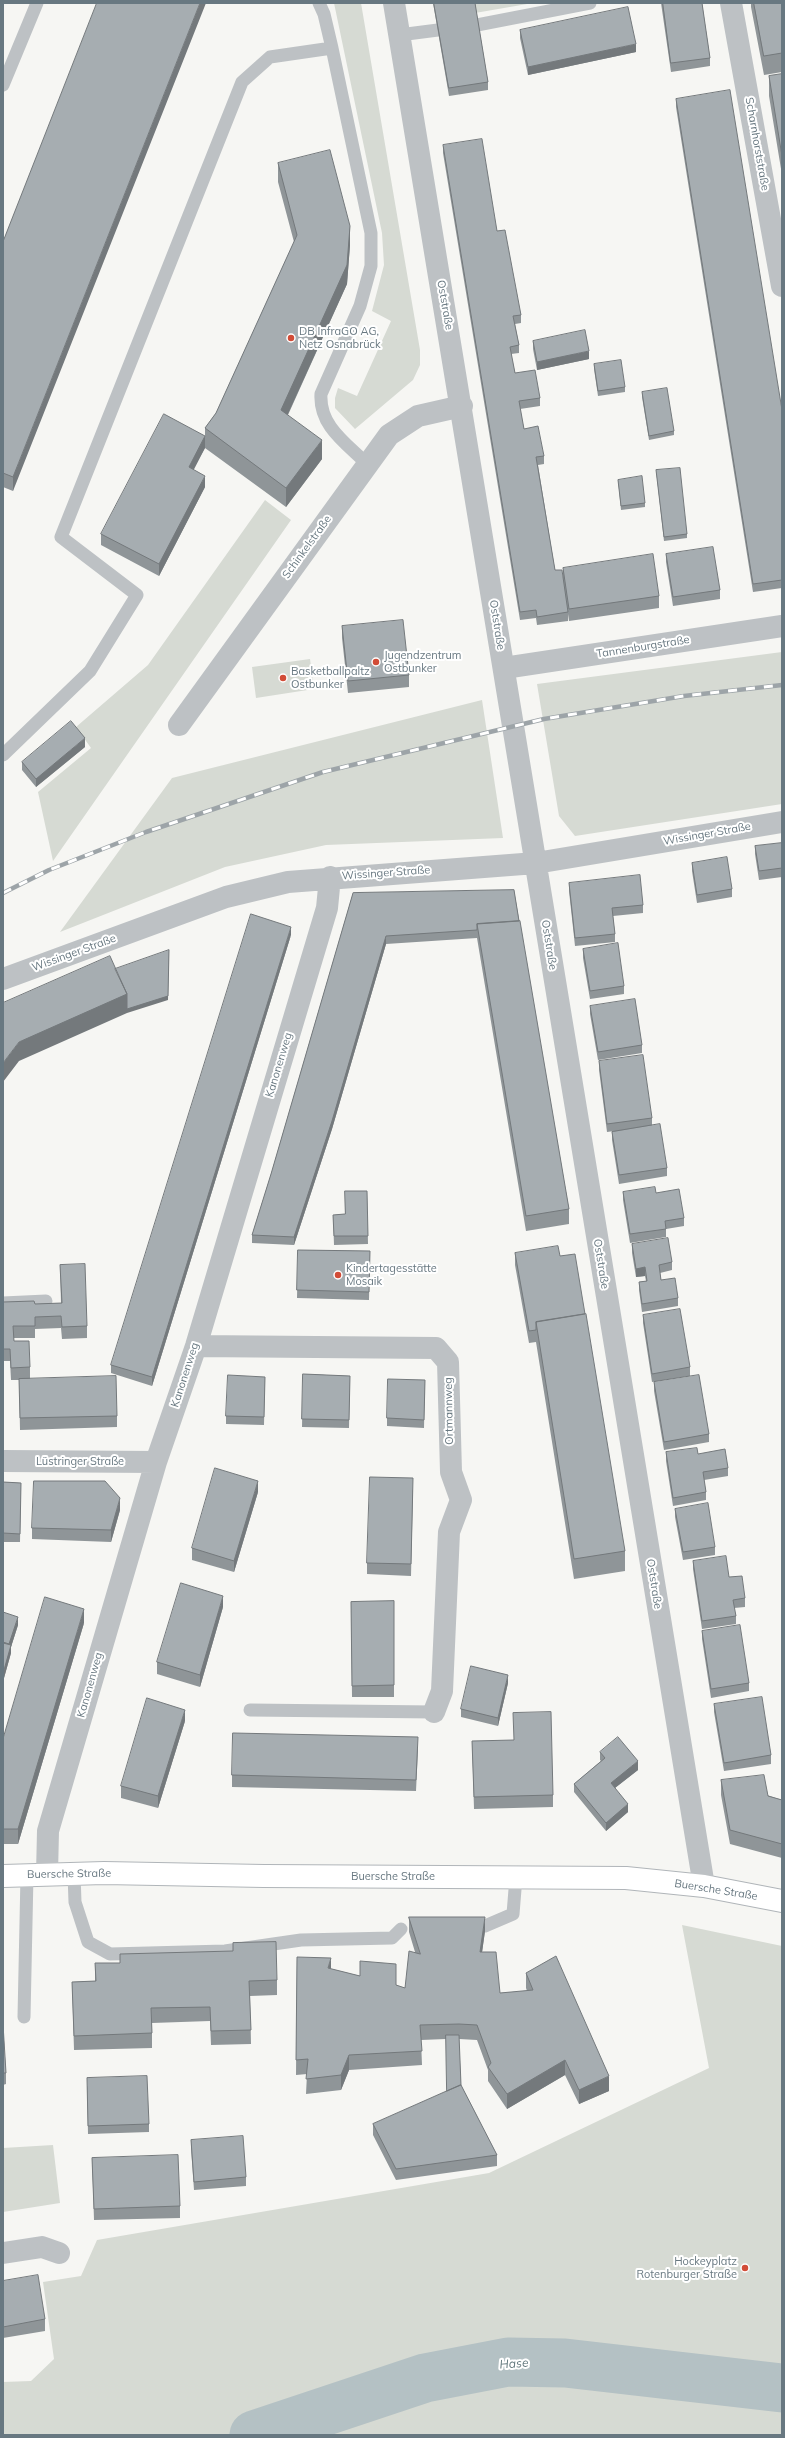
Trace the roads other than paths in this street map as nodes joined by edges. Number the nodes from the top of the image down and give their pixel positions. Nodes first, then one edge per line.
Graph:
1 (37, 3) edge
2 (319, 3) edge
3 (394, 3) edge
4 (590, 3) edge
5 (731, 3) edge
6 (477, 25) edge
7 (438, 30) edge
8 (399, 35) junction
9 (332, 48) junction
10 (7, 65) edge
11 (3, 85) edge
12 (782, 286) edge
13 (462, 406) junction
14 (367, 464) junction
15 (782, 626) edge
16 (504, 668) junction
17 (179, 725) dead end
18 (3, 755) edge
19 (782, 822) edge
20 (536, 864) junction
21 (330, 877) junction
22 (3, 979) edge
23 (46, 1301) dead end
24 (3, 1303) edge
25 (196, 1346) junction
26 (3, 1461) edge
27 (156, 1462) junction
28 (250, 1710) dead end
29 (434, 1712) joint
30 (74, 1874) junction
31 (37, 1875) junction
32 (3, 1876) edge
33 (516, 1877) junction
34 (704, 1886) junction
35 (782, 1901) edge
36 (485, 1926) edge
37 (401, 1930) dead end
38 (24, 2017) dead end
39 (3, 2253) edge
40 (58, 2253) dead end

1 - 10 lane
2 - 9 lane
3 - 8 street, Oststraße
4 - 6 lane
5 - 12 street, Scharnhorststraße
7 - 8 lane
8 - 13 street, Oststraße
9 - 14 lane
9 - 18 lane
10 - 11 lane
13 - 14 street, Schinkelstraße
13 - 16 street, Oststraße
14 - 17 street, Schinkelstraße
15 - 16 street, Tannenburgstraße
16 - 20 street, Oststraße
19 - 20 street, Wissinger Straße
20 - 21 street, Wissinger Straße
20 - 34 street, Oststraße
21 - 22 street, Wissinger Straße
21 - 25 street, Kanonenweg
23 - 24 lane
25 - 27 street, Kanonenweg
25 - 29 street, Ortmannweg
26 - 27 street, Lüstringer Straße
27 - 31 street, Kanonenweg
28 - 29 lane
30 - 31 main road, Buersche Straße
30 - 33 main road, Buersche Straße
30 - 37 lane
31 - 32 main road, Buersche Straße
31 - 38 lane
33 - 34 main road, Buersche Straße
33 - 36 lane
34 - 35 main road, Buersche Straße
39 - 40 street

